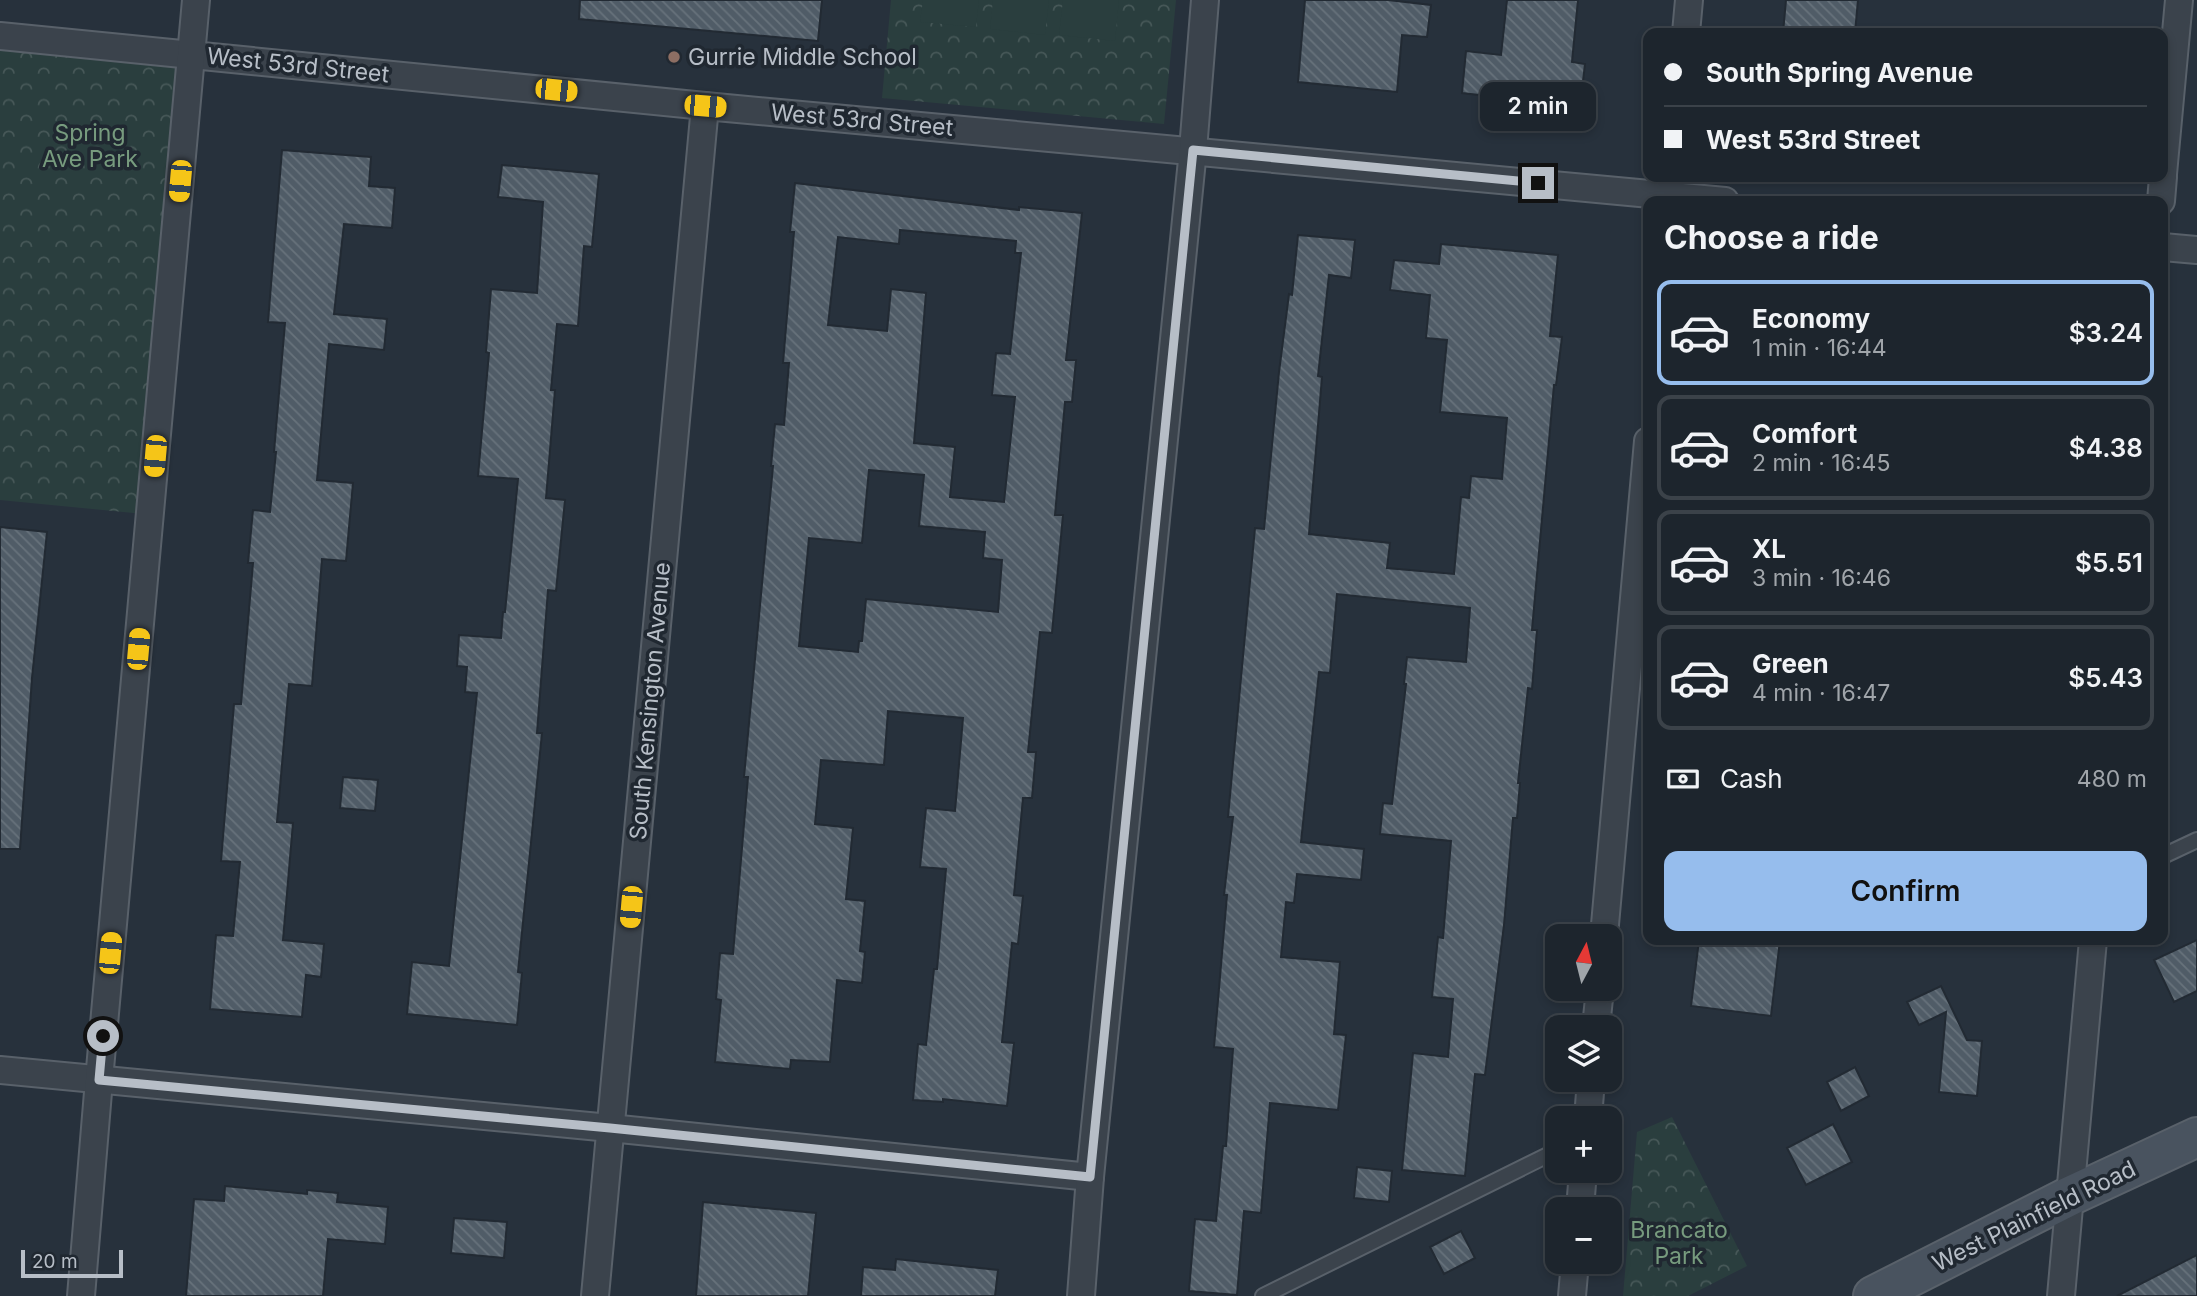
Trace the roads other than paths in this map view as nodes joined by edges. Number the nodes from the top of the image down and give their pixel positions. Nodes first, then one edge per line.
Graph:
1 (196, 0) edge
2 (1205, 0) edge
3 (1689, 0) edge
4 (2179, 0) edge
5 (1686, 28) edge
6 (0, 36) edge
7 (192, 55) junction
8 (705, 106) junction
9 (2168, 120) edge
10 (1193, 150) junction
11 (1671, 191) edge
12 (1698, 196) edge
13 (2168, 247) edge
14 (2197, 250) edge
15 (1643, 497) edge
16 (2197, 839) edge
17 (2168, 854) edge
18 (1605, 924) edge
19 (2093, 945) edge
20 (0, 1070) edge
21 (99, 1080) junction
22 (610, 1128) junction
23 (2197, 1138) edge
24 (1545, 1156) edge
25 (1090, 1177) junction
26 (2070, 1196) junction
27 (1574, 1274) edge
28 (81, 1296) edge
29 (595, 1296) edge
30 (1081, 1296) edge
31 (1263, 1296) edge
32 (1572, 1296) edge
33 (1873, 1296) edge
34 (2061, 1296) edge

1 - 7 street
2 - 10 street
3 - 5 street
4 - 9 street
6 - 7 street, West 53rd Street
7 - 8 street, West 53rd Street
7 - 21 street
8 - 10 street, West 53rd Street
8 - 22 street, South Kensington Avenue
10 - 11 street, West 53rd Street
10 - 25 street
11 - 12 street, West 53rd Street
13 - 14 street
15 - 18 street
16 - 17 lane
19 - 26 street
20 - 21 street
21 - 22 street
21 - 28 street
22 - 25 street
22 - 29 street, South Kensington Avenue
23 - 26 main road, West Plainfield Road
24 - 31 lane
25 - 30 street
26 - 33 main road, West Plainfield Road
26 - 34 street
27 - 32 street

